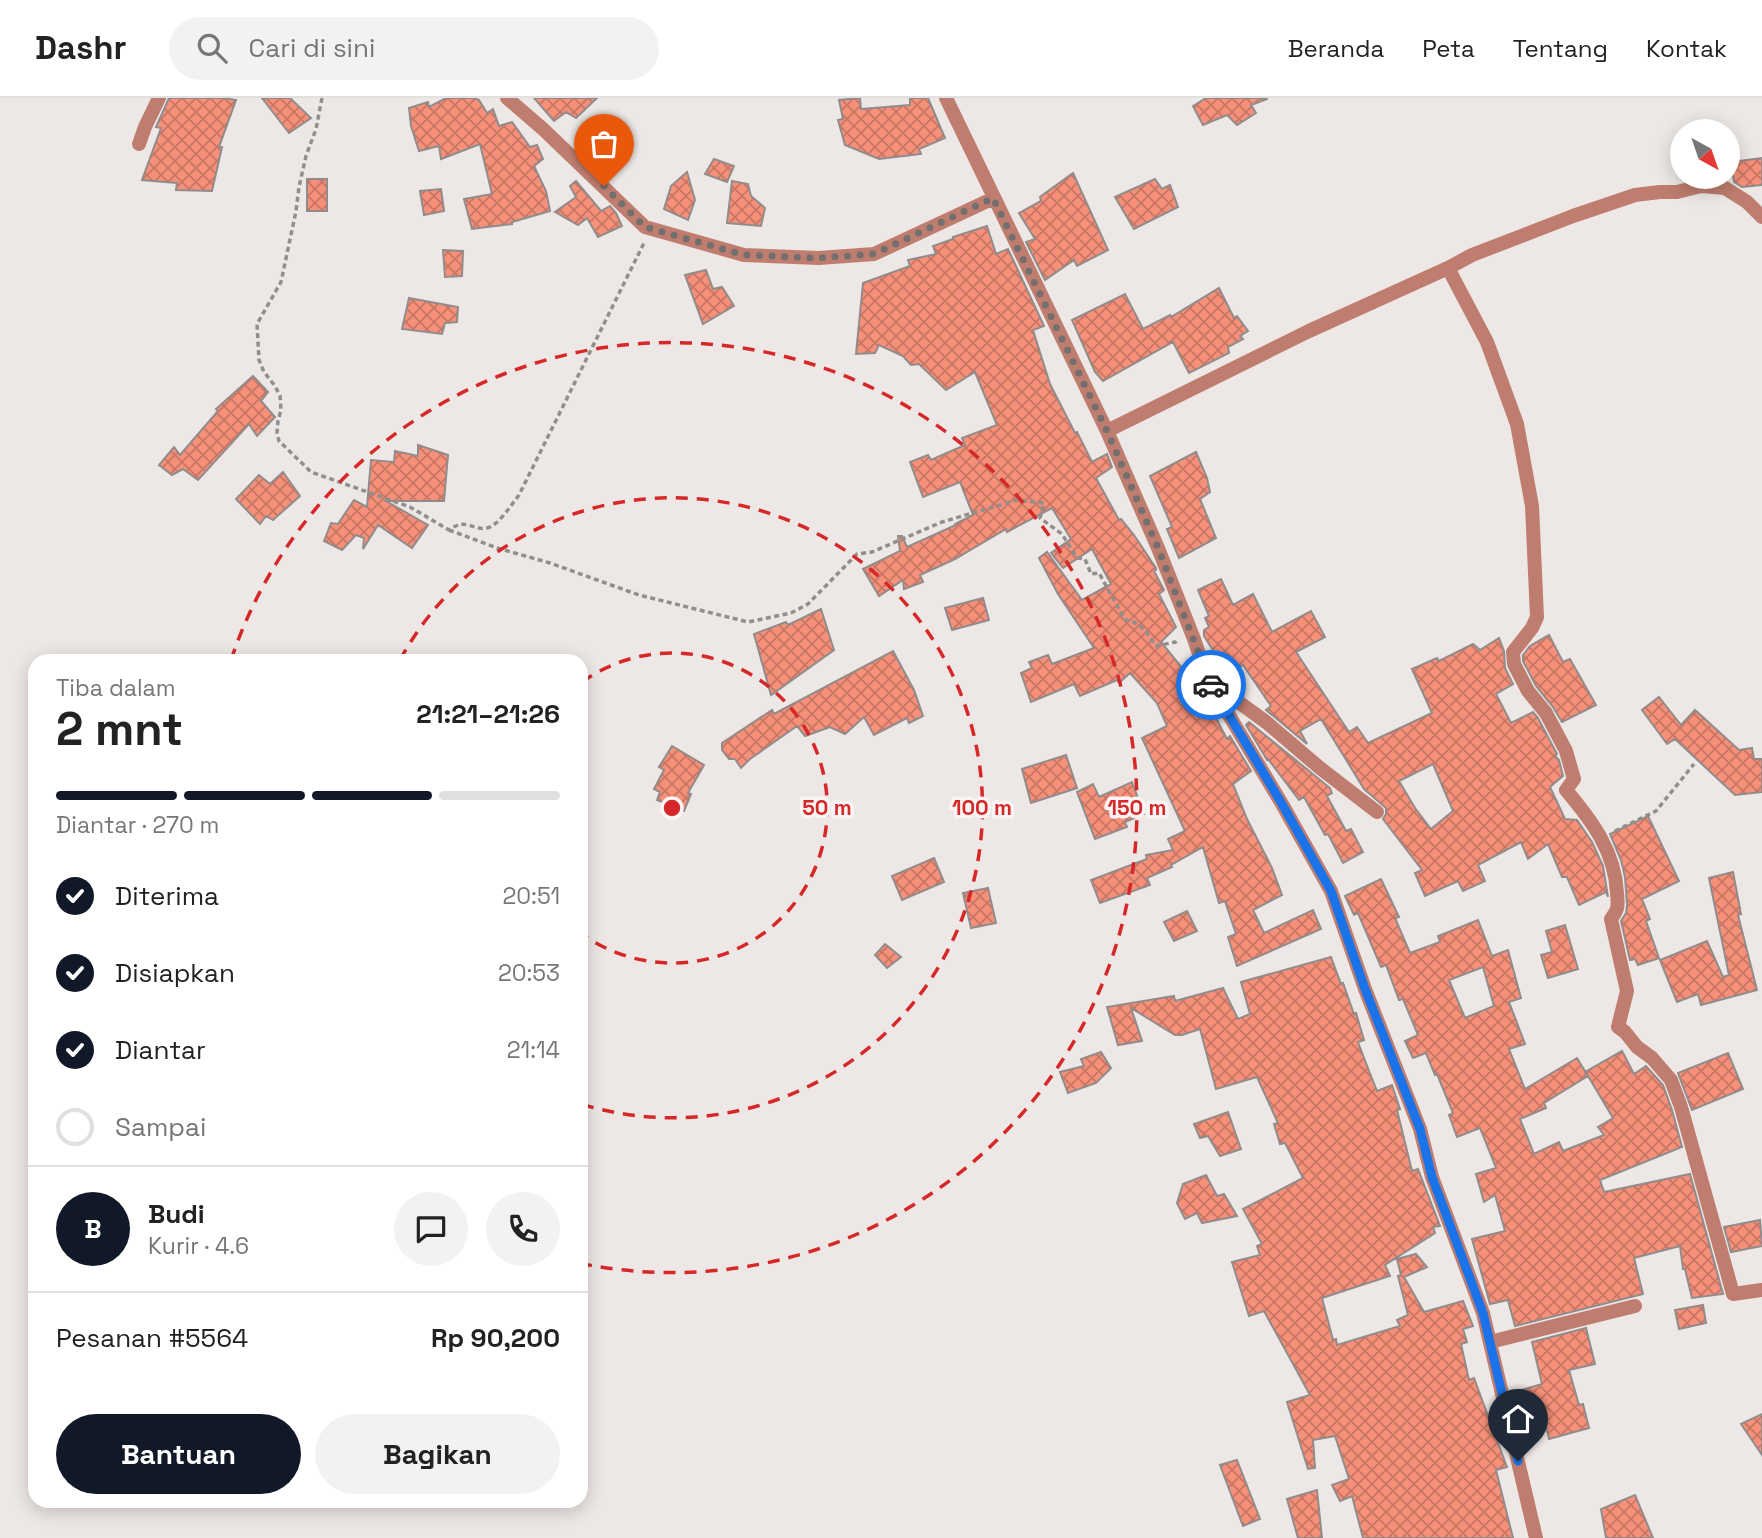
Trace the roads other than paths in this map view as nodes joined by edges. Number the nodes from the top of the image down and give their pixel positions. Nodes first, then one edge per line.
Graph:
1 (159, 98) edge
2 (507, 98) edge
3 (946, 98) edge
4 (139, 144) dead end
5 (993, 198) junction
6 (1762, 217) edge
7 (1448, 268) junction
8 (1107, 431) junction
9 (1208, 680) junction
10 (1377, 812) dead end
11 (1762, 1290) edge
12 (1634, 1306) dead end
13 (1490, 1342) junction
14 (1536, 1538) edge

1 - 4 street
2 - 5 street
3 - 5 street
5 - 8 street
6 - 7 street
7 - 8 street
7 - 11 street
8 - 9 street
9 - 10 street
9 - 13 street
12 - 13 street
13 - 14 street

